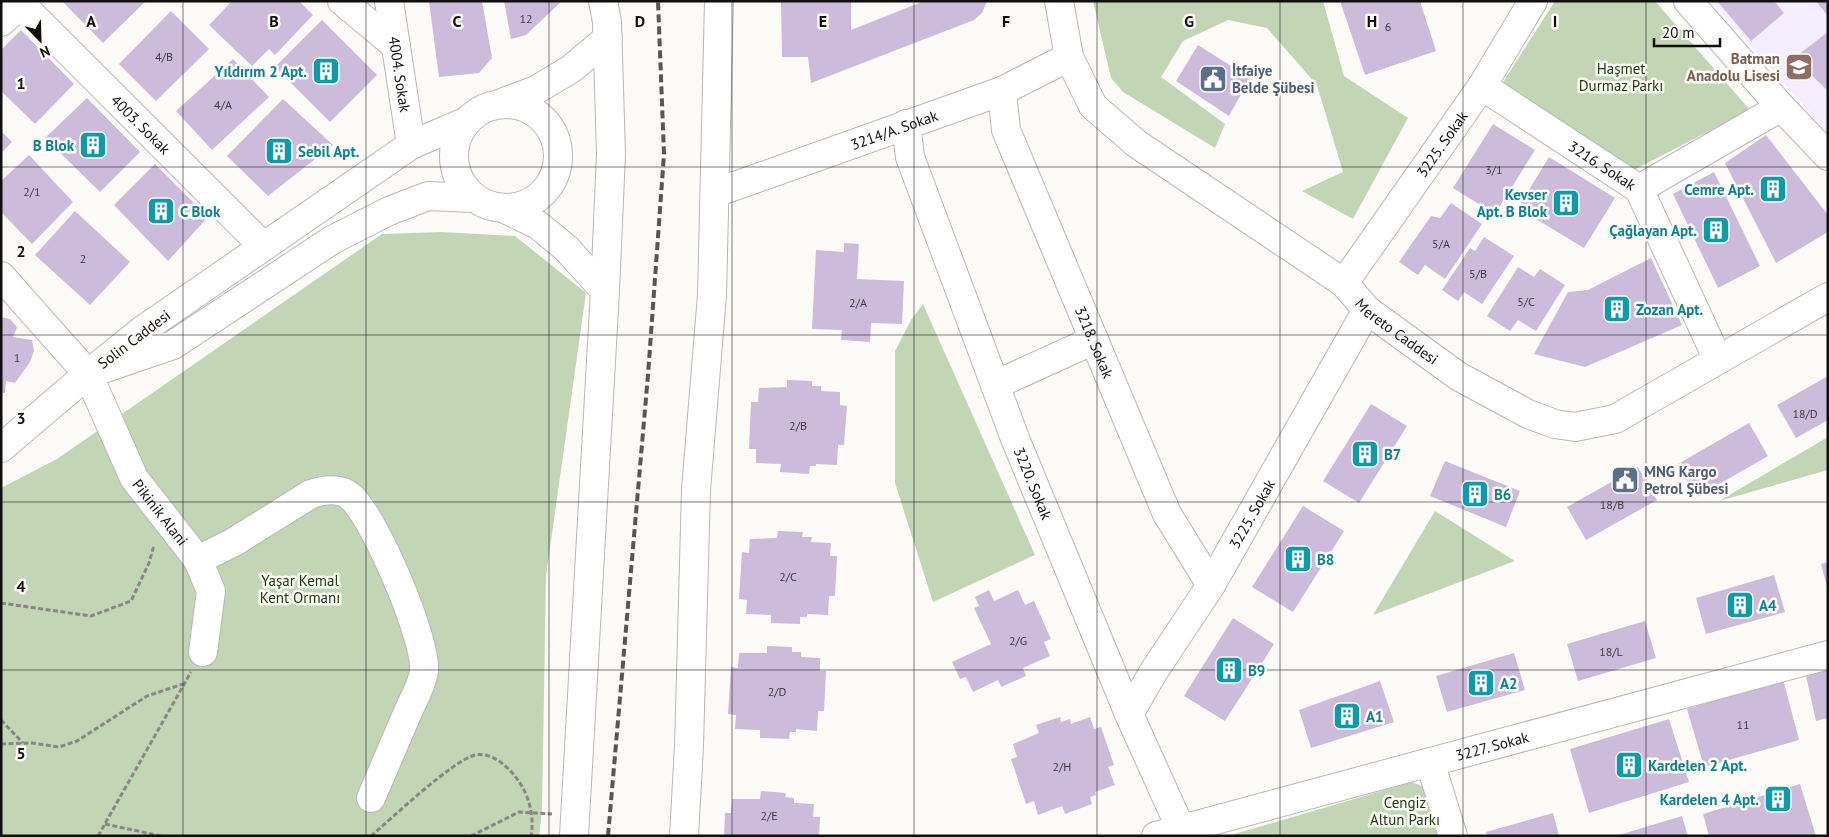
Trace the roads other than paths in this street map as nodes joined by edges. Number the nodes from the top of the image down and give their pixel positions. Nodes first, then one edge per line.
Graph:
1 (342, 1) edge
2 (389, 1) edge
3 (602, 1) edge
4 (719, 1) edge
5 (1059, 1) edge
6 (1533, 1) edge
7 (1688, 1) edge
8 (16, 7) edge
9 (608, 38) junction
10 (396, 46) junction
11 (1070, 56) junction
12 (1482, 86) junction
13 (1002, 91) junction
14 (498, 104) junction
15 (1781, 108) junction
16 (468, 121) junction
17 (906, 124) junction
18 (411, 146) junction
19 (1828, 156) edge
20 (1639, 189) junction
21 (715, 193) junction
22 (473, 198) junction
23 (505, 209) junction
24 (263, 246) junction
25 (1, 276) edge
26 (1344, 283) junction
27 (605, 291) junction
28 (1828, 297) edge
29 (1367, 310) junction
30 (1094, 340) junction
31 (1718, 360) junction
32 (88, 374) junction
33 (995, 385) junction
34 (4, 441) edge
35 (198, 560) junction
36 (1211, 585) junction
37 (203, 652) road end
38 (1828, 655) edge
39 (1129, 714) junction
40 (1430, 762) junction
41 (371, 798) dead end
42 (574, 826) edge
43 (1183, 832) edge
44 (684, 836) edge
45 (1156, 836) edge
46 (1453, 836) edge

1 - 10 street
2 - 10 street, 4004. Sokak
3 - 9 street
4 - 21 street
5 - 11 street, Mereto Caddesi
6 - 12 street, 3225. Sokak
7 - 15 street
8 - 24 street, 4003. Sokak
9 - 14 street
9 - 27 street
10 - 18 street, 4004. Sokak
11 - 13 street, 3214/A. Sokak
11 - 26 street, Mereto Caddesi
12 - 20 street, 3216. Sokak
12 - 26 street, 3225. Sokak
13 - 17 street, 3214/A. Sokak
13 - 30 street, 3218. Sokak
14 - 16 street
14 - 23 street
15 - 19 street
15 - 20 street
16 - 18 street, Solin Caddesi
16 - 22 street
17 - 21 street, 3214/A. Sokak
17 - 33 street, 3220. Sokak
18 - 24 street, Solin Caddesi
20 - 31 street, 3216. Sokak
21 - 44 street
22 - 23 street
22 - 32 street, Solin Caddesi
23 - 27 street
24 - 32 street, Solin Caddesi
25 - 32 street, Pikinik Alani
26 - 29 street, Mereto Caddesi
27 - 42 street
28 - 31 street, Mereto Caddesi
29 - 31 street, Mereto Caddesi
29 - 36 street, 3225. Sokak
30 - 33 street
30 - 36 street, 3218. Sokak
32 - 34 street
32 - 35 street, Pikinik Alani
33 - 39 street, 3220. Sokak
35 - 37 street, Pikinik Alani
35 - 41 street
36 - 39 street, 3225. Sokak
38 - 40 street, 3227. Sokak
39 - 43 street, 3220. Sokak
40 - 43 street, 3227. Sokak
40 - 46 street
43 - 45 street, 3227. Sokak

